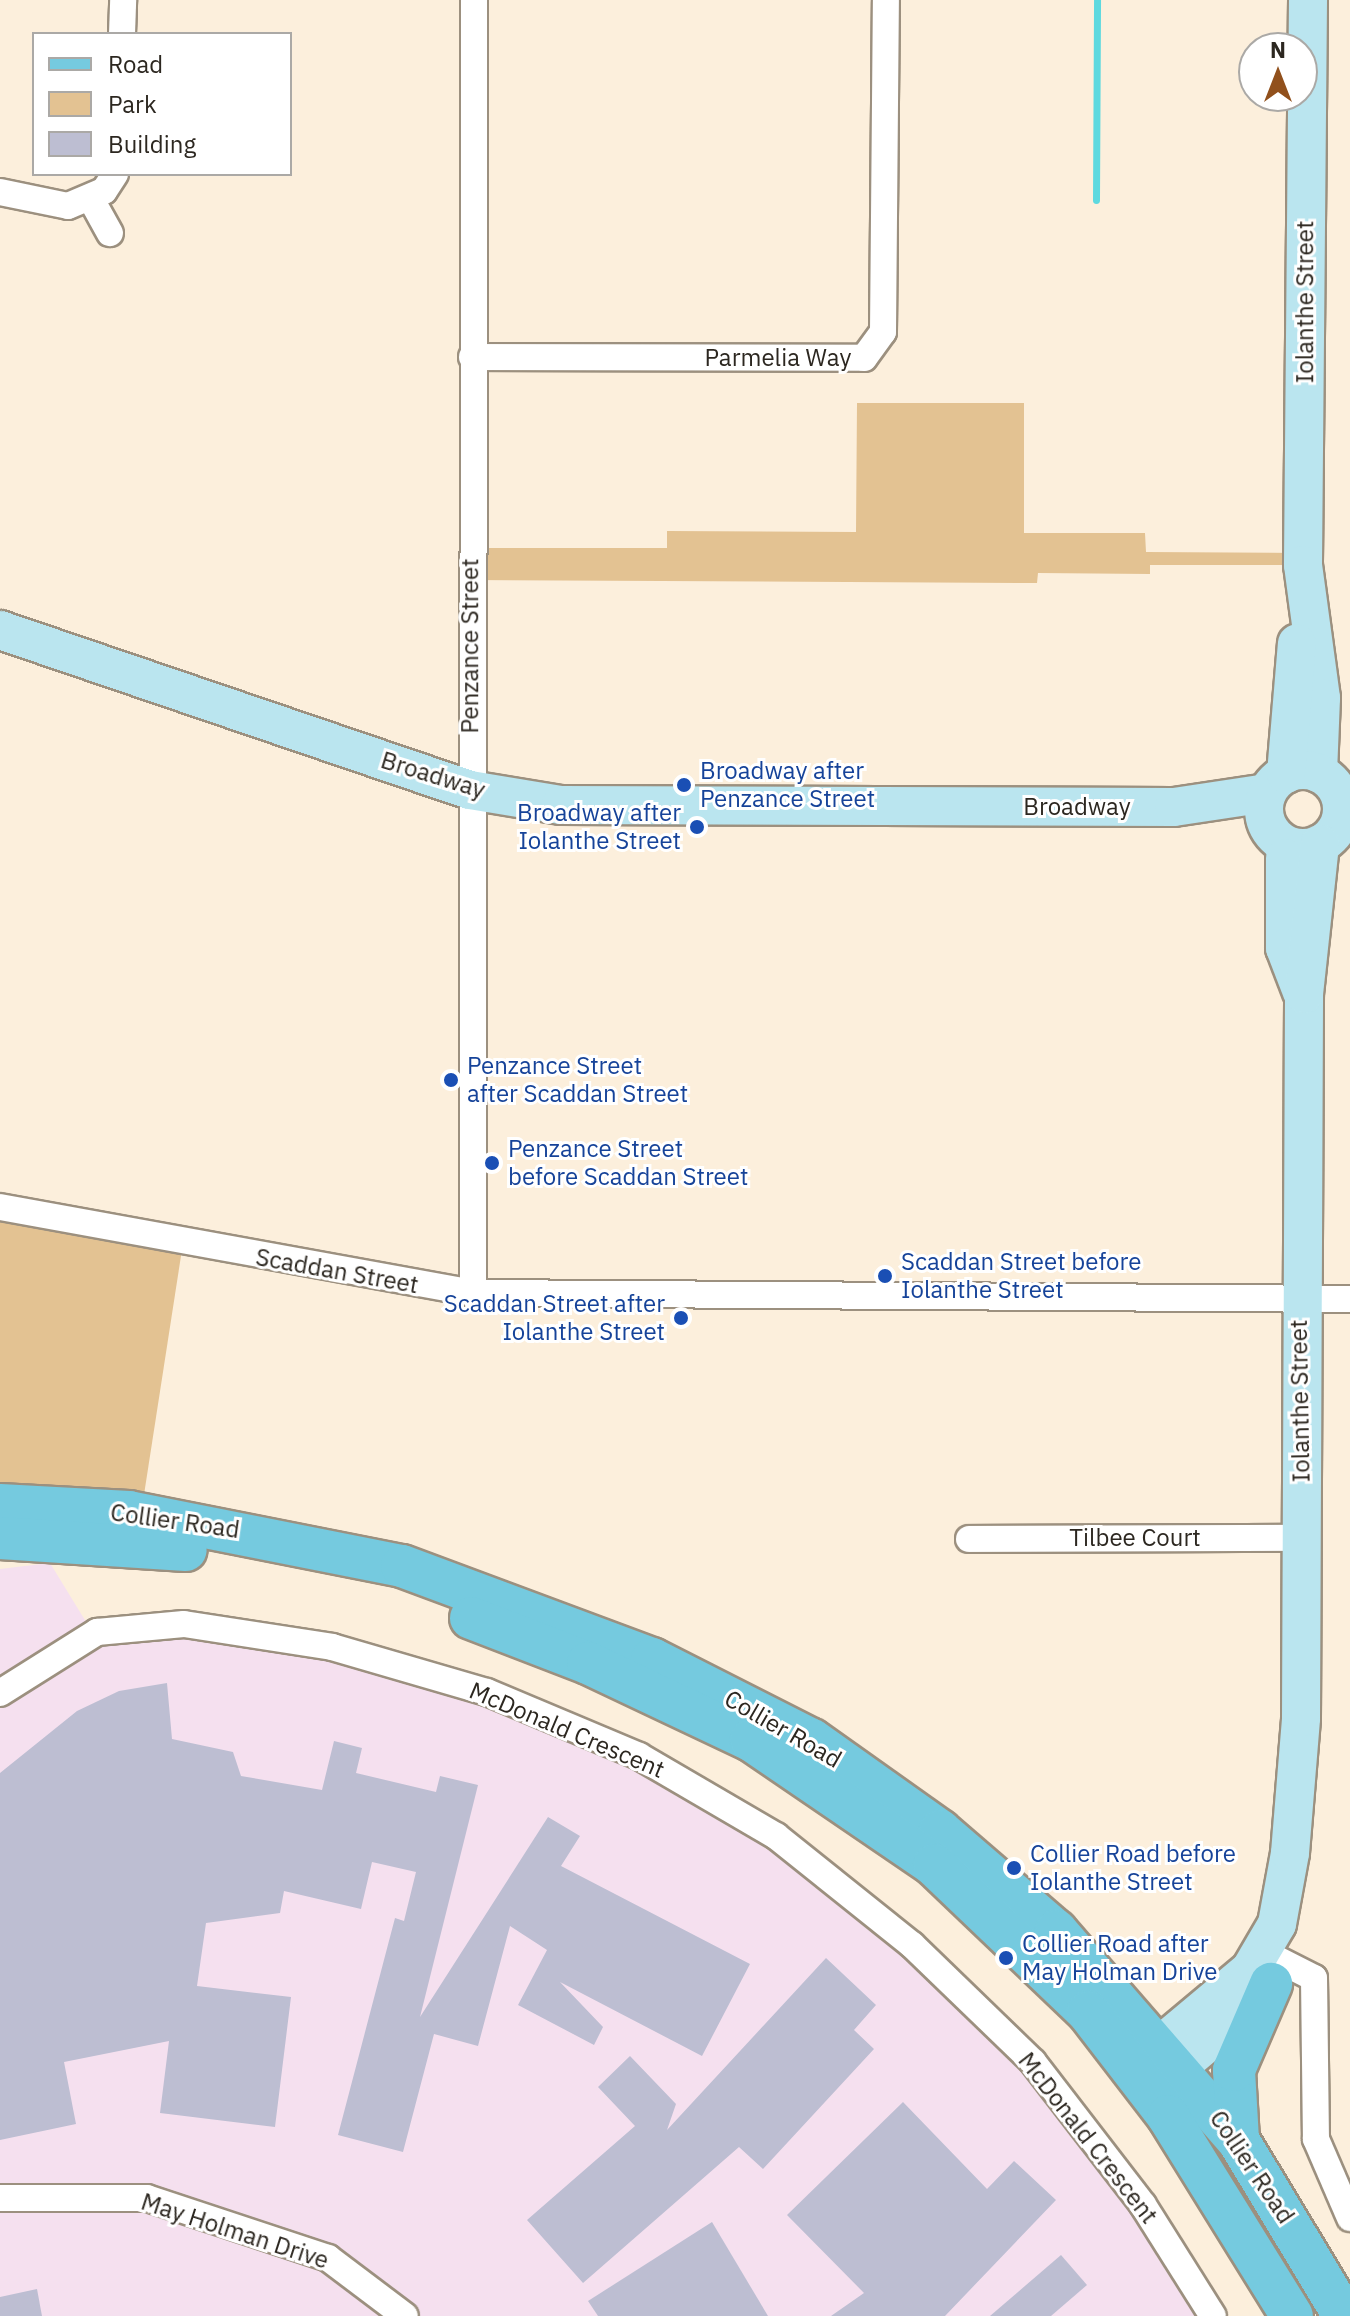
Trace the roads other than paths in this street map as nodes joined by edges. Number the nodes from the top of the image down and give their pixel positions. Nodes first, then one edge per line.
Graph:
1 (123, 0) edge
2 (474, 0) edge
3 (886, 0) edge
4 (1308, 0) edge
5 (122, 32) edge
6 (113, 176) edge
7 (0, 192) edge
8 (91, 199) junction
9 (110, 233) dead end
10 (472, 357) junction
11 (0, 630) edge
12 (470, 790) junction
13 (1312, 809) edge
14 (0, 1207) edge
15 (473, 1293) junction
16 (1299, 1299) junction
17 (1350, 1299) edge
18 (0, 1505) edge
19 (0, 1538) edge
20 (1301, 1538) junction
21 (969, 1539) dead end
22 (0, 1693) edge
23 (1273, 1966) junction
24 (1154, 2068) junction
25 (1238, 2140) junction
26 (0, 2198) edge
27 (1350, 2218) edge
28 (405, 2316) edge
29 (1213, 2316) edge
30 (1292, 2316) edge
31 (1344, 2316) edge

1 - 5 street
2 - 10 street, Penzance Street
3 - 10 street, Parmelia Way
4 - 13 street, Iolanthe Street
6 - 8 street
7 - 8 street
8 - 9 street
10 - 12 street, Penzance Street
11 - 12 street, Broadway
12 - 13 street, Broadway
12 - 15 street, Penzance Street
13 - 16 street, Iolanthe Street
14 - 15 street, Scaddan Street
15 - 16 street, Scaddan Street
16 - 17 street, Scaddan Street
16 - 20 street, Iolanthe Street
18 - 24 main road, Collier Road
19 - 24 main road, Collier Road
20 - 21 street, Tilbee Court
20 - 23 street, Iolanthe Street
22 - 29 street, McDonald Crescent
23 - 24 street, Iolanthe Street
23 - 25 main road
23 - 27 street
24 - 25 main road, Collier Road
24 - 30 main road, Collier Road
25 - 31 main road, Collier Road
26 - 28 street, May Holman Drive

